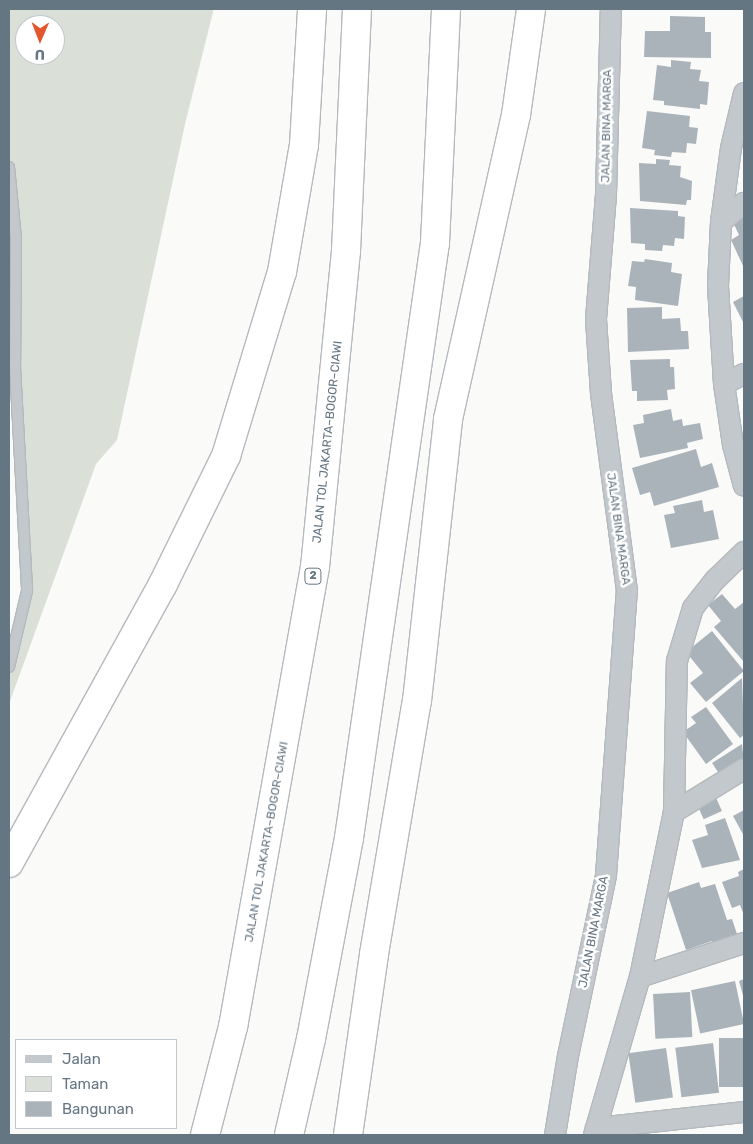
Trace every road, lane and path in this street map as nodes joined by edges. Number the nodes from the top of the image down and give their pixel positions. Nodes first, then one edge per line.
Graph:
1 (312, 9) edge
2 (357, 9) edge
3 (446, 9) edge
4 (531, 9) edge
5 (611, 9) edge
6 (744, 93) edge
7 (9, 167) edge
8 (744, 202) edge
9 (721, 222) junction
10 (744, 374) edge
11 (724, 384) junction
12 (744, 486) edge
13 (744, 552) edge
14 (9, 667) edge
15 (744, 769) edge
16 (674, 812) junction
17 (9, 863) edge
18 (744, 944) edge
19 (640, 977) junction
20 (744, 1112) edge
21 (595, 1132) edge
22 (205, 1135) edge
23 (289, 1135) edge
24 (348, 1135) edge
25 (555, 1135) edge

1 - 17 highway
2 - 22 highway, JALAN TOL JAKARTA–BOGOR–CIAWI / 2
3 - 23 highway
4 - 24 highway
5 - 25 street, JALAN BINA MARGA
6 - 9 street
7 - 14 lane
8 - 9 street
9 - 11 street
10 - 11 street
11 - 12 street
13 - 16 street
15 - 16 street
16 - 19 street
18 - 19 street
19 - 21 street
20 - 21 street

